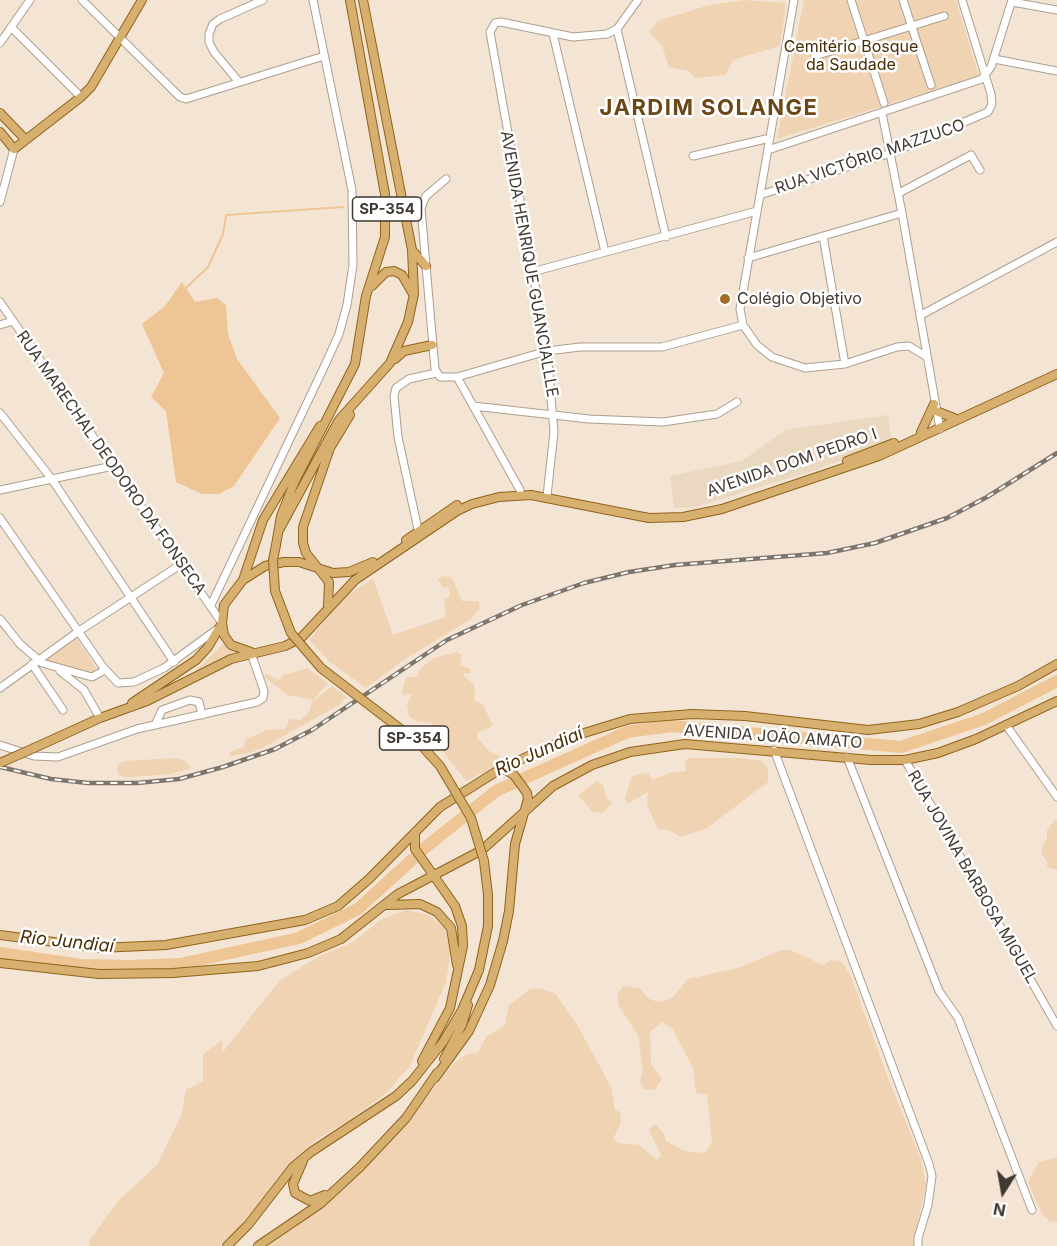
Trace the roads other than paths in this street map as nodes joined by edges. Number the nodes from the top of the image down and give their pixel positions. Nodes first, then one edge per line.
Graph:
1 (30, 0) edge
2 (82, 0) edge
3 (142, 0) edge
4 (263, 0) edge
5 (313, 0) edge
6 (350, 0) edge
7 (363, 0) edge
8 (630, 0) edge
9 (638, 0) edge
10 (794, 0) edge
11 (851, 0) edge
12 (903, 0) edge
13 (962, 0) edge
14 (1012, 1) edge
15 (1057, 10) edge
16 (944, 16) dead end
17 (624, 19) junction
18 (911, 26) junction
19 (11, 27) junction
20 (617, 29) junction
21 (553, 34) junction
22 (120, 39) junction
23 (863, 40) junction
24 (0, 43) edge
25 (324, 56) junction
26 (815, 56) dead end
27 (994, 59) junction
28 (1057, 71) edge
29 (987, 74) junction
30 (239, 82) junction
31 (931, 85) dead end
32 (81, 97) junction
33 (884, 103) dead end
34 (0, 113) edge
35 (882, 113) junction
36 (0, 132) edge
37 (770, 138) junction
38 (25, 139) junction
39 (14, 149) junction
40 (768, 150) junction
41 (891, 153) junction
42 (693, 156) dead end
43 (980, 170) dead end
44 (446, 179) dead end
45 (899, 194) junction
46 (760, 195) junction
47 (0, 202) edge
48 (757, 211) junction
49 (902, 213) junction
50 (823, 236) junction
51 (666, 237) junction
52 (1057, 242) edge
53 (412, 250) junction
54 (605, 252) junction
55 (748, 258) junction
56 (426, 266) junction
57 (532, 272) junction
58 (368, 290) junction
59 (414, 294) junction
60 (0, 302) edge
61 (921, 315) junction
62 (13, 321) junction
63 (0, 325) edge
64 (742, 325) junction
65 (432, 345) junction
66 (547, 351) junction
67 (927, 357) junction
68 (390, 363) junction
69 (845, 364) junction
70 (1057, 372) edge
71 (436, 373) junction
72 (457, 377) junction
73 (369, 388) junction
74 (737, 402) dead end
75 (473, 406) junction
76 (935, 407) junction
77 (331, 411) junction
78 (0, 413) edge
79 (554, 416) junction
80 (954, 418) junction
81 (939, 427) junction
82 (921, 432) junction
83 (112, 466) junction
84 (51, 478) junction
85 (0, 490) edge
86 (520, 490) junction
87 (547, 494) junction
88 (0, 518) edge
89 (279, 530) junction
90 (419, 534) junction
91 (396, 550) junction
92 (180, 565) junction
93 (315, 566) junction
94 (243, 580) junction
95 (129, 597) junction
96 (211, 605) junction
97 (328, 606) junction
98 (0, 619) edge
99 (219, 626) junction
100 (79, 631) junction
101 (253, 653) junction
102 (35, 662) junction
103 (174, 662) junction
104 (1057, 664) edge
105 (54, 668) junction
106 (105, 670) junction
107 (0, 687) edge
108 (1057, 701) edge
109 (127, 707) junction
110 (63, 710) dead end
111 (202, 715) junction
112 (100, 718) junction
113 (155, 725) junction
114 (1006, 725) junction
115 (0, 745) edge
116 (774, 750) junction
117 (847, 757) junction
118 (905, 760) junction
119 (0, 763) edge
120 (502, 768) junction
121 (1057, 797) edge
122 (525, 813) junction
123 (415, 832) junction
124 (434, 876) junction
125 (387, 905) junction
126 (0, 935) edge
127 (0, 963) edge
128 (458, 975) junction
129 (469, 995) junction
130 (1057, 1026) edge
131 (435, 1078) junction
132 (379, 1108) junction
133 (304, 1158) junction
134 (339, 1188) junction
135 (1032, 1210) dead end
136 (227, 1246) edge
137 (258, 1246) edge
138 (918, 1246) edge

1 - 19 street
2 - 22 street
3 - 22 main road
4 - 30 street
5 - 25 street
6 - 58 main road, SP-354
7 - 53 main road, SP-354
8 - 17 street
9 - 17 street
10 - 37 street
11 - 23 street
12 - 18 street
13 - 29 street
14 - 15 street
14 - 27 street
16 - 18 street
17 - 20 street
18 - 23 street
18 - 31 street
19 - 24 street
19 - 32 street
20 - 21 street
20 - 51 street
21 - 54 street
21 - 57 street, AVENIDA HENRIQUE GUANCIALLLE
22 - 30 street
22 - 32 main road
23 - 26 street
23 - 33 street
25 - 30 street
25 - 96 street
27 - 28 street
27 - 29 street
29 - 35 street
29 - 41 street, RUA VICTÓRIO MAZZUCO
32 - 38 main road
34 - 38 main road
35 - 40 street
35 - 41 street
36 - 39 main road
37 - 40 street
37 - 42 street
38 - 39 main road
39 - 47 street
40 - 46 street
41 - 45 street
41 - 46 street, RUA VICTÓRIO MAZZUCO
43 - 45 street
44 - 56 street
45 - 49 street
46 - 48 street
48 - 51 street
48 - 55 street
49 - 50 street
49 - 61 street
50 - 55 street
50 - 69 street
51 - 54 street
52 - 61 street
53 - 56 main road
53 - 59 main road, SP-354
54 - 57 street
55 - 64 street
56 - 65 street
57 - 66 street, AVENIDA HENRIQUE GUANCIALLLE
58 - 59 main road
58 - 77 main road, SP-354
59 - 68 main road, SP-354
60 - 62 street, RUA MARECHAL DEODORO DA FONSECA
61 - 67 street
62 - 63 street
62 - 83 street, RUA MARECHAL DEODORO DA FONSECA
64 - 66 street
64 - 69 street
65 - 68 main road
65 - 71 street
66 - 72 street
66 - 79 street, AVENIDA HENRIQUE GUANCIALLLE
67 - 69 street
67 - 76 street
68 - 73 main road, SP-354
70 - 80 main road, AVENIDA DOM PEDRO I
70 - 81 main road, AVENIDA DOM PEDRO I
71 - 72 street
71 - 90 street
72 - 75 street
73 - 89 main road, SP-354
73 - 93 main road
74 - 79 street
75 - 79 street
75 - 86 street
76 - 80 main road
76 - 81 street
76 - 82 main road
77 - 89 main road, SP-354
77 - 94 main road
78 - 84 street
79 - 87 street, AVENIDA HENRIQUE GUANCIALLLE
80 - 81 main road, AVENIDA DOM PEDRO I
81 - 82 main road, AVENIDA DOM PEDRO I
81 - 87 main road, AVENIDA DOM PEDRO I
82 - 87 main road, AVENIDA DOM PEDRO I
83 - 84 street
83 - 92 street, RUA MARECHAL DEODORO DA FONSECA
84 - 85 street
84 - 95 street
86 - 87 main road, AVENIDA DOM PEDRO I
86 - 90 main road, AVENIDA DOM PEDRO I
87 - 90 main road, AVENIDA DOM PEDRO I
88 - 100 street
89 - 129 main road, SP-354, bridge
90 - 91 main road, AVENIDA DOM PEDRO I
91 - 93 main road
91 - 97 main road
92 - 95 street
92 - 96 street, RUA MARECHAL DEODORO DA FONSECA
93 - 94 main road
93 - 97 main road
94 - 99 main road
95 - 100 street
95 - 103 street
96 - 99 street, RUA MARECHAL DEODORO DA FONSECA
97 - 101 main road
98 - 102 street
99 - 101 main road
99 - 103 street
99 - 109 main road
100 - 102 street
100 - 106 street
101 - 109 main road
101 - 111 street
102 - 105 street
102 - 107 street
102 - 110 street
103 - 106 street
104 - 120 main road, AVENIDA JOÃO AMATO
105 - 106 street
105 - 112 street
108 - 114 main road, AVENIDA JOÃO AMATO
109 - 112 main road
111 - 113 street
111 - 113 street
112 - 119 main road, bridge
113 - 115 street
114 - 118 main road, AVENIDA JOÃO AMATO
114 - 121 street
116 - 117 main road, AVENIDA JOÃO AMATO
116 - 122 main road, AVENIDA JOÃO AMATO
116 - 138 street
117 - 118 main road, AVENIDA JOÃO AMATO
117 - 135 street
118 - 130 street, RUA JOVINA BARBOSA MIGUEL
120 - 122 main road
120 - 123 main road, AVENIDA JOÃO AMATO
122 - 124 main road, AVENIDA JOÃO AMATO
122 - 131 main road
123 - 124 main road
123 - 126 main road, AVENIDA JOÃO AMATO
124 - 125 main road, AVENIDA JOÃO AMATO
124 - 128 main road
125 - 127 main road, AVENIDA JOÃO AMATO
125 - 128 main road
128 - 132 main road
129 - 131 main road, SP-354
129 - 132 main road, SP-354
131 - 134 main road, SP-354
132 - 133 main road, SP-354
133 - 134 main road
133 - 136 main road, SP-354
134 - 137 main road, SP-354

